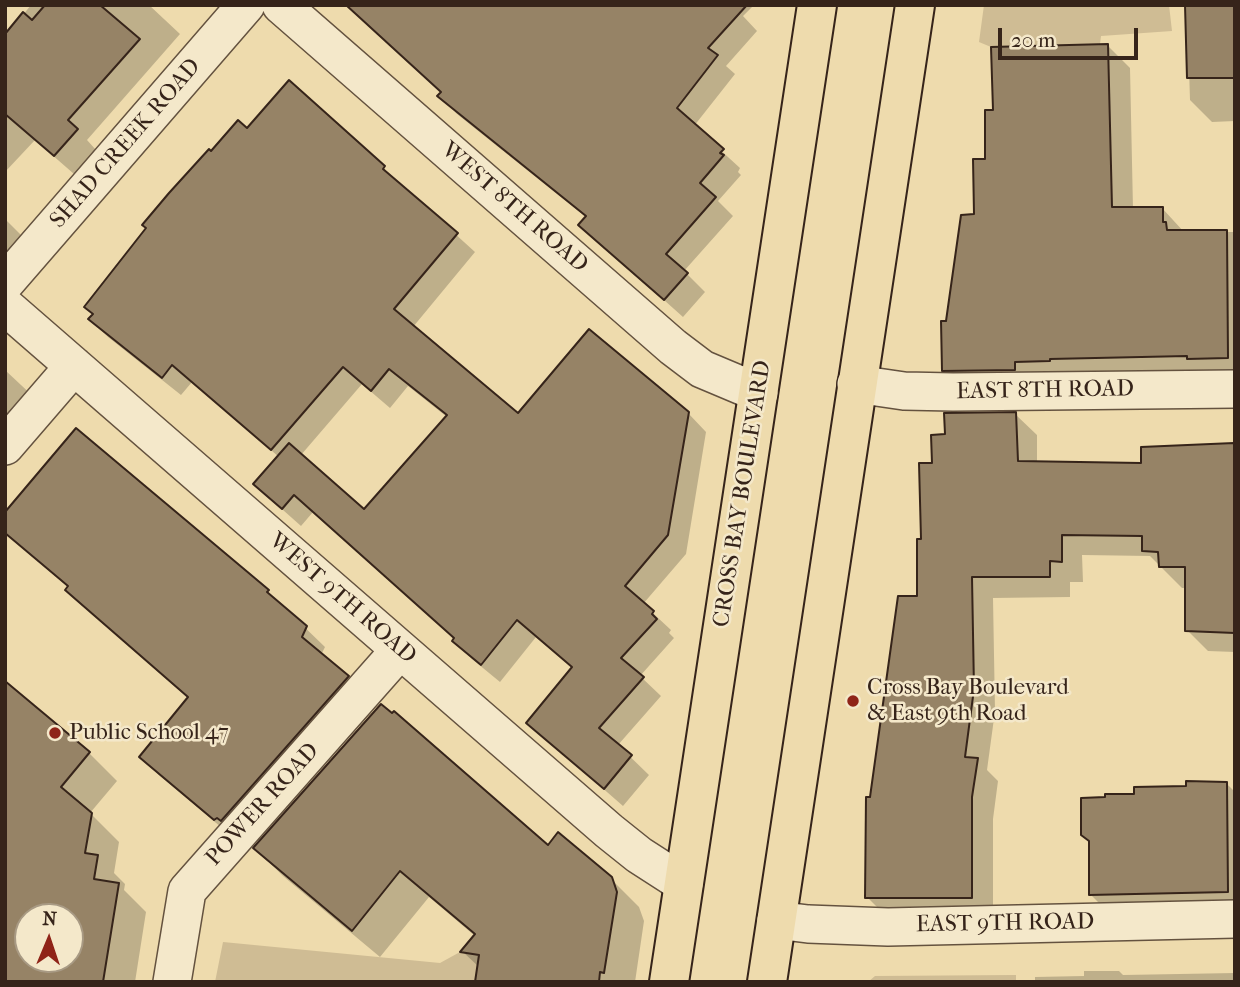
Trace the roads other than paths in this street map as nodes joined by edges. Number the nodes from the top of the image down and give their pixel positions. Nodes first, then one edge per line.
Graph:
1 (246, 5) edge
2 (281, 5) edge
3 (817, 5) edge
4 (915, 5) edge
5 (5, 283) edge
6 (5, 306) edge
7 (74, 366) junction
8 (856, 383) junction
9 (1235, 389) edge
10 (758, 393) junction
11 (5, 446) edge
12 (400, 650) junction
13 (684, 884) junction
14 (1235, 919) edge
15 (776, 920) junction
16 (172, 982) edge
17 (668, 982) edge
18 (767, 982) edge

1 - 5 street, SHAD CREEK ROAD
2 - 10 street, WEST 8TH ROAD
3 - 10 main road, CROSS BAY BOULEVARD
4 - 8 main road
6 - 7 street, WEST 9TH ROAD
7 - 11 street
7 - 12 street, WEST 9TH ROAD
8 - 9 street, EAST 8TH ROAD
8 - 15 main road
10 - 13 main road, CROSS BAY BOULEVARD
12 - 13 street, WEST 9TH ROAD
12 - 16 street, POWER ROAD
13 - 17 main road, CROSS BAY BOULEVARD
14 - 15 street, EAST 9TH ROAD
15 - 18 main road

